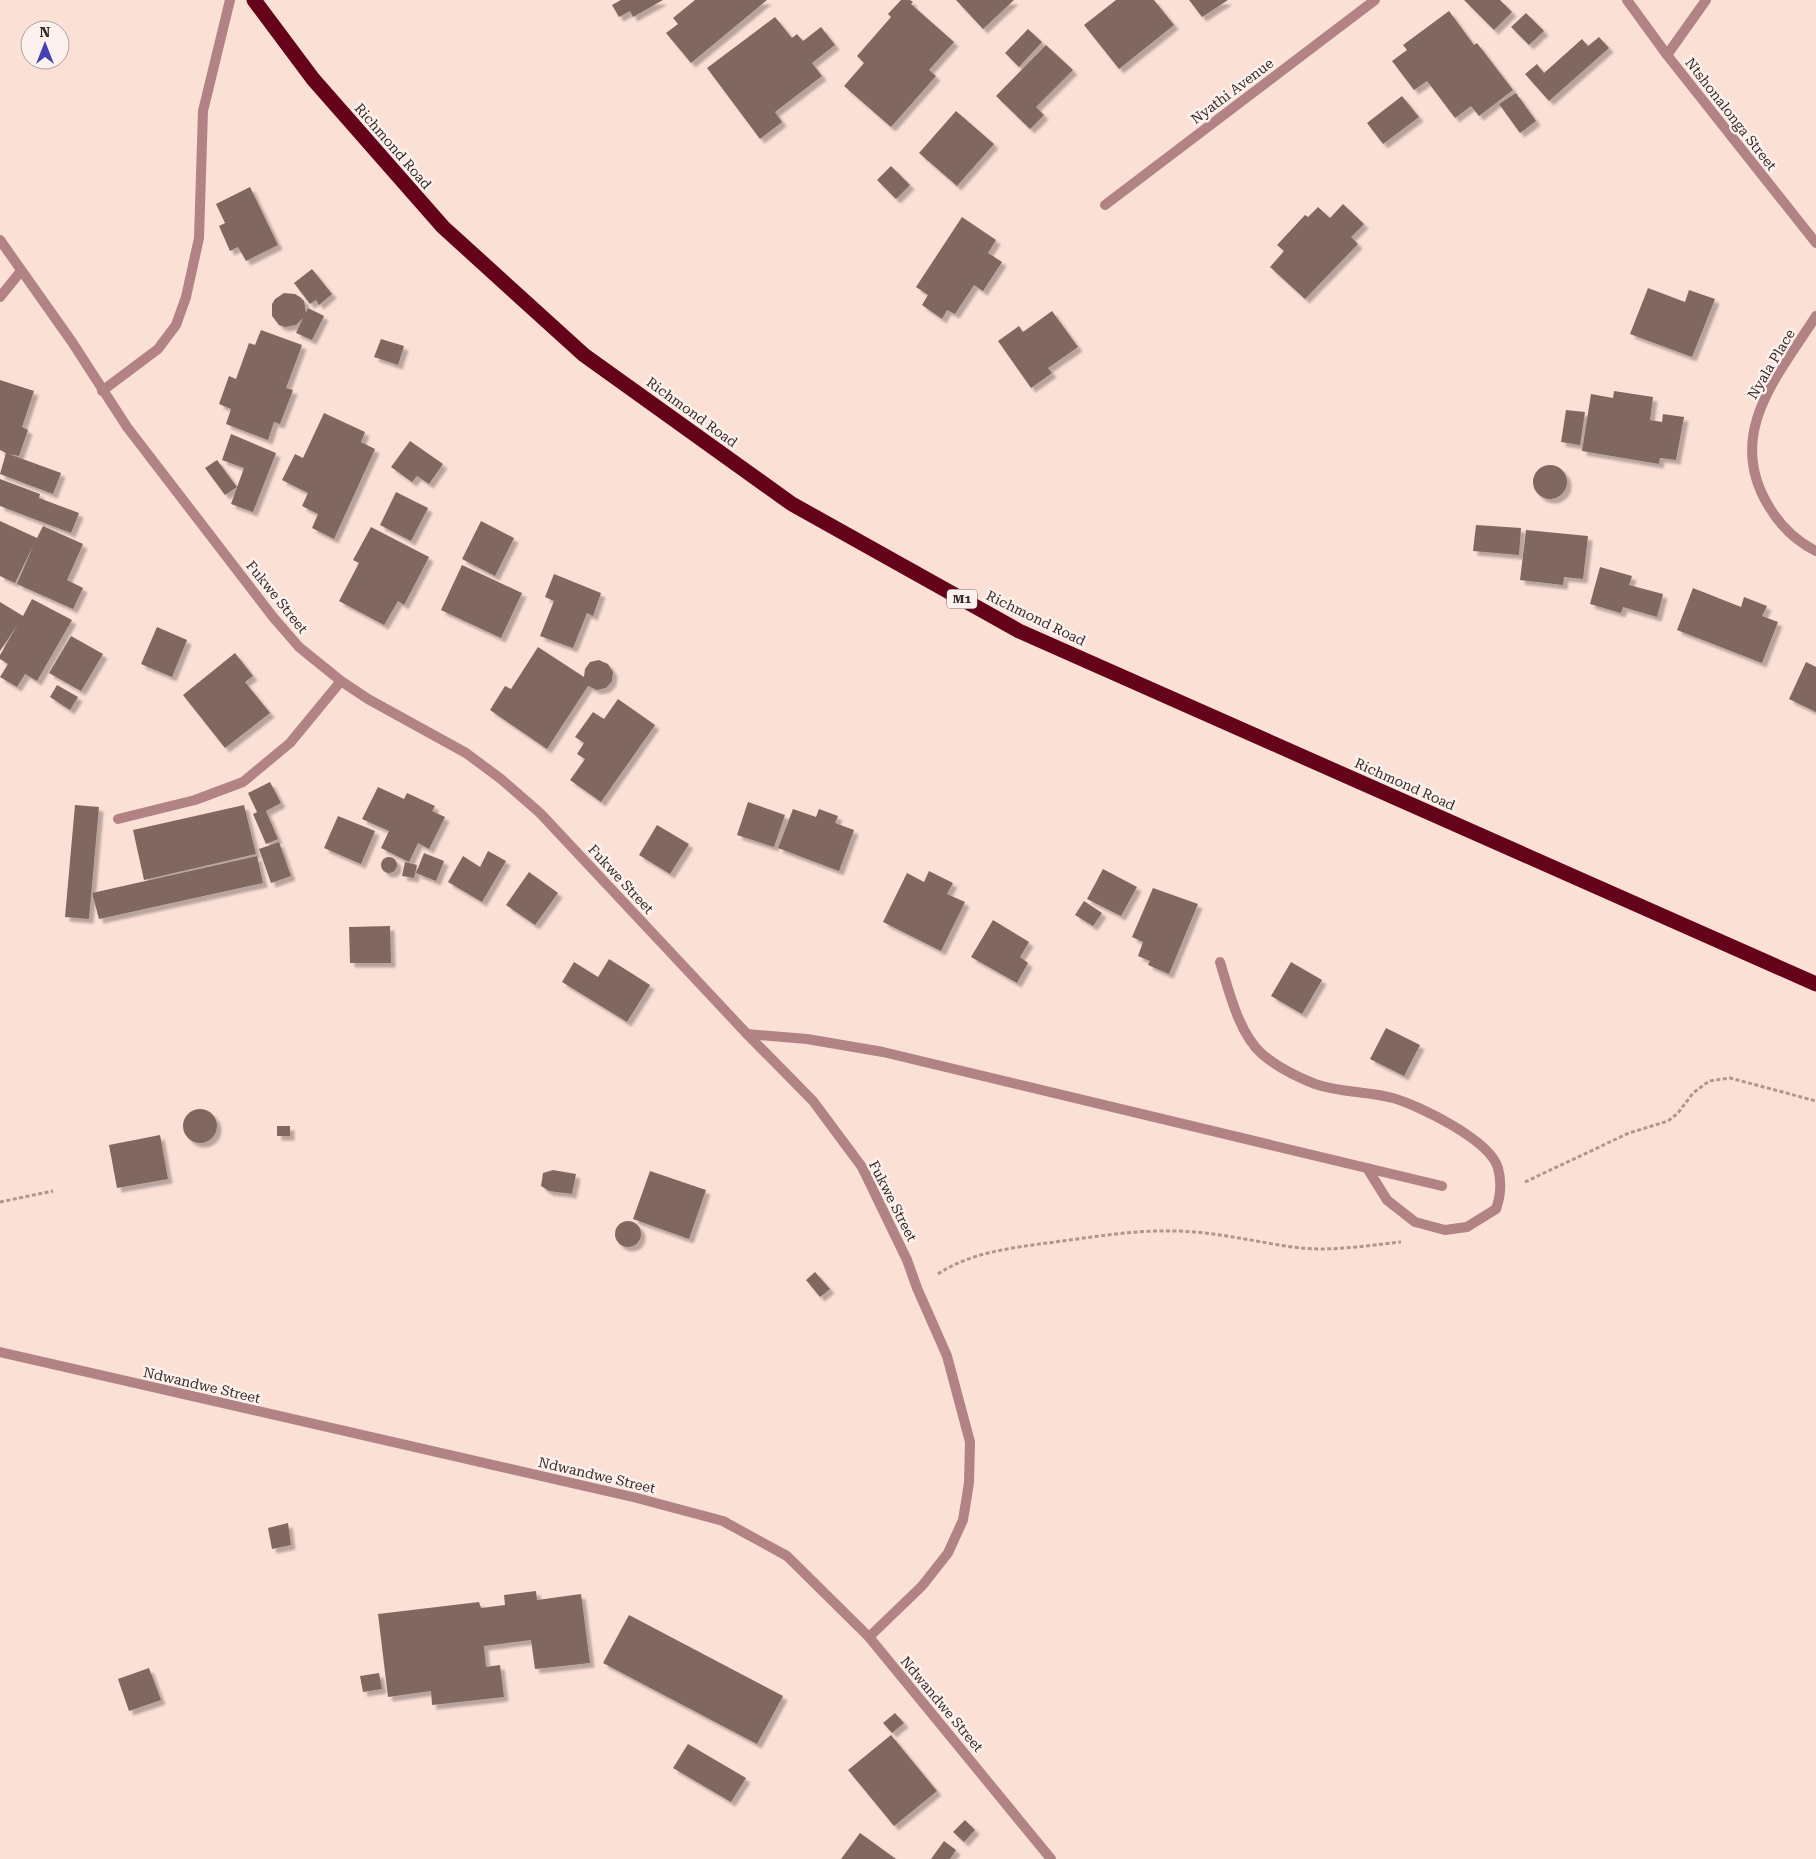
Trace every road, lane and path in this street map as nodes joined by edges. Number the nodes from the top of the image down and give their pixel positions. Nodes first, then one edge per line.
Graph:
1 (230, 0) edge
2 (254, 0) edge
3 (1375, 0) edge
4 (1627, 0) edge
5 (1706, 0) edge
6 (1667, 55) junction
7 (1105, 205) dead end
8 (0, 240) edge
9 (1816, 243) edge
10 (21, 271) junction
11 (0, 298) edge
12 (1816, 316) edge
13 (102, 391) junction
14 (1816, 552) edge
15 (341, 681) junction
16 (118, 819) dead end
17 (1220, 962) dead end
18 (1816, 984) edge
19 (747, 1034) junction
20 (1816, 1101) edge
21 (1367, 1168) junction
22 (1442, 1186) dead end
23 (53, 1191) dead end
24 (1501, 1192) junction
25 (0, 1202) edge
26 (1445, 1230) junction
27 (917, 1288) junction
28 (0, 1352) edge
29 (869, 1637) junction
30 (1051, 1859) edge

1 - 13 street
2 - 18 highway, Richmond Road / M1
3 - 7 street, Nyathi Avenue
4 - 6 street, Ntshonalonga Street
5 - 6 street
6 - 9 street, Ntshonalonga Street
8 - 10 street, Fukwe Street
10 - 11 street
10 - 13 street, Fukwe Street
12 - 14 street, Nyala Place
13 - 15 street, Fukwe Street
15 - 16 street
15 - 19 street, Fukwe Street
17 - 24 street
19 - 21 street
19 - 27 street, Fukwe Street
20 - 24 path
21 - 22 street
21 - 26 street
23 - 25 path
24 - 26 street
26 - 27 path
27 - 29 street, Fukwe Street
28 - 29 street, Ndwandwe Street
29 - 30 street, Ndwandwe Street

